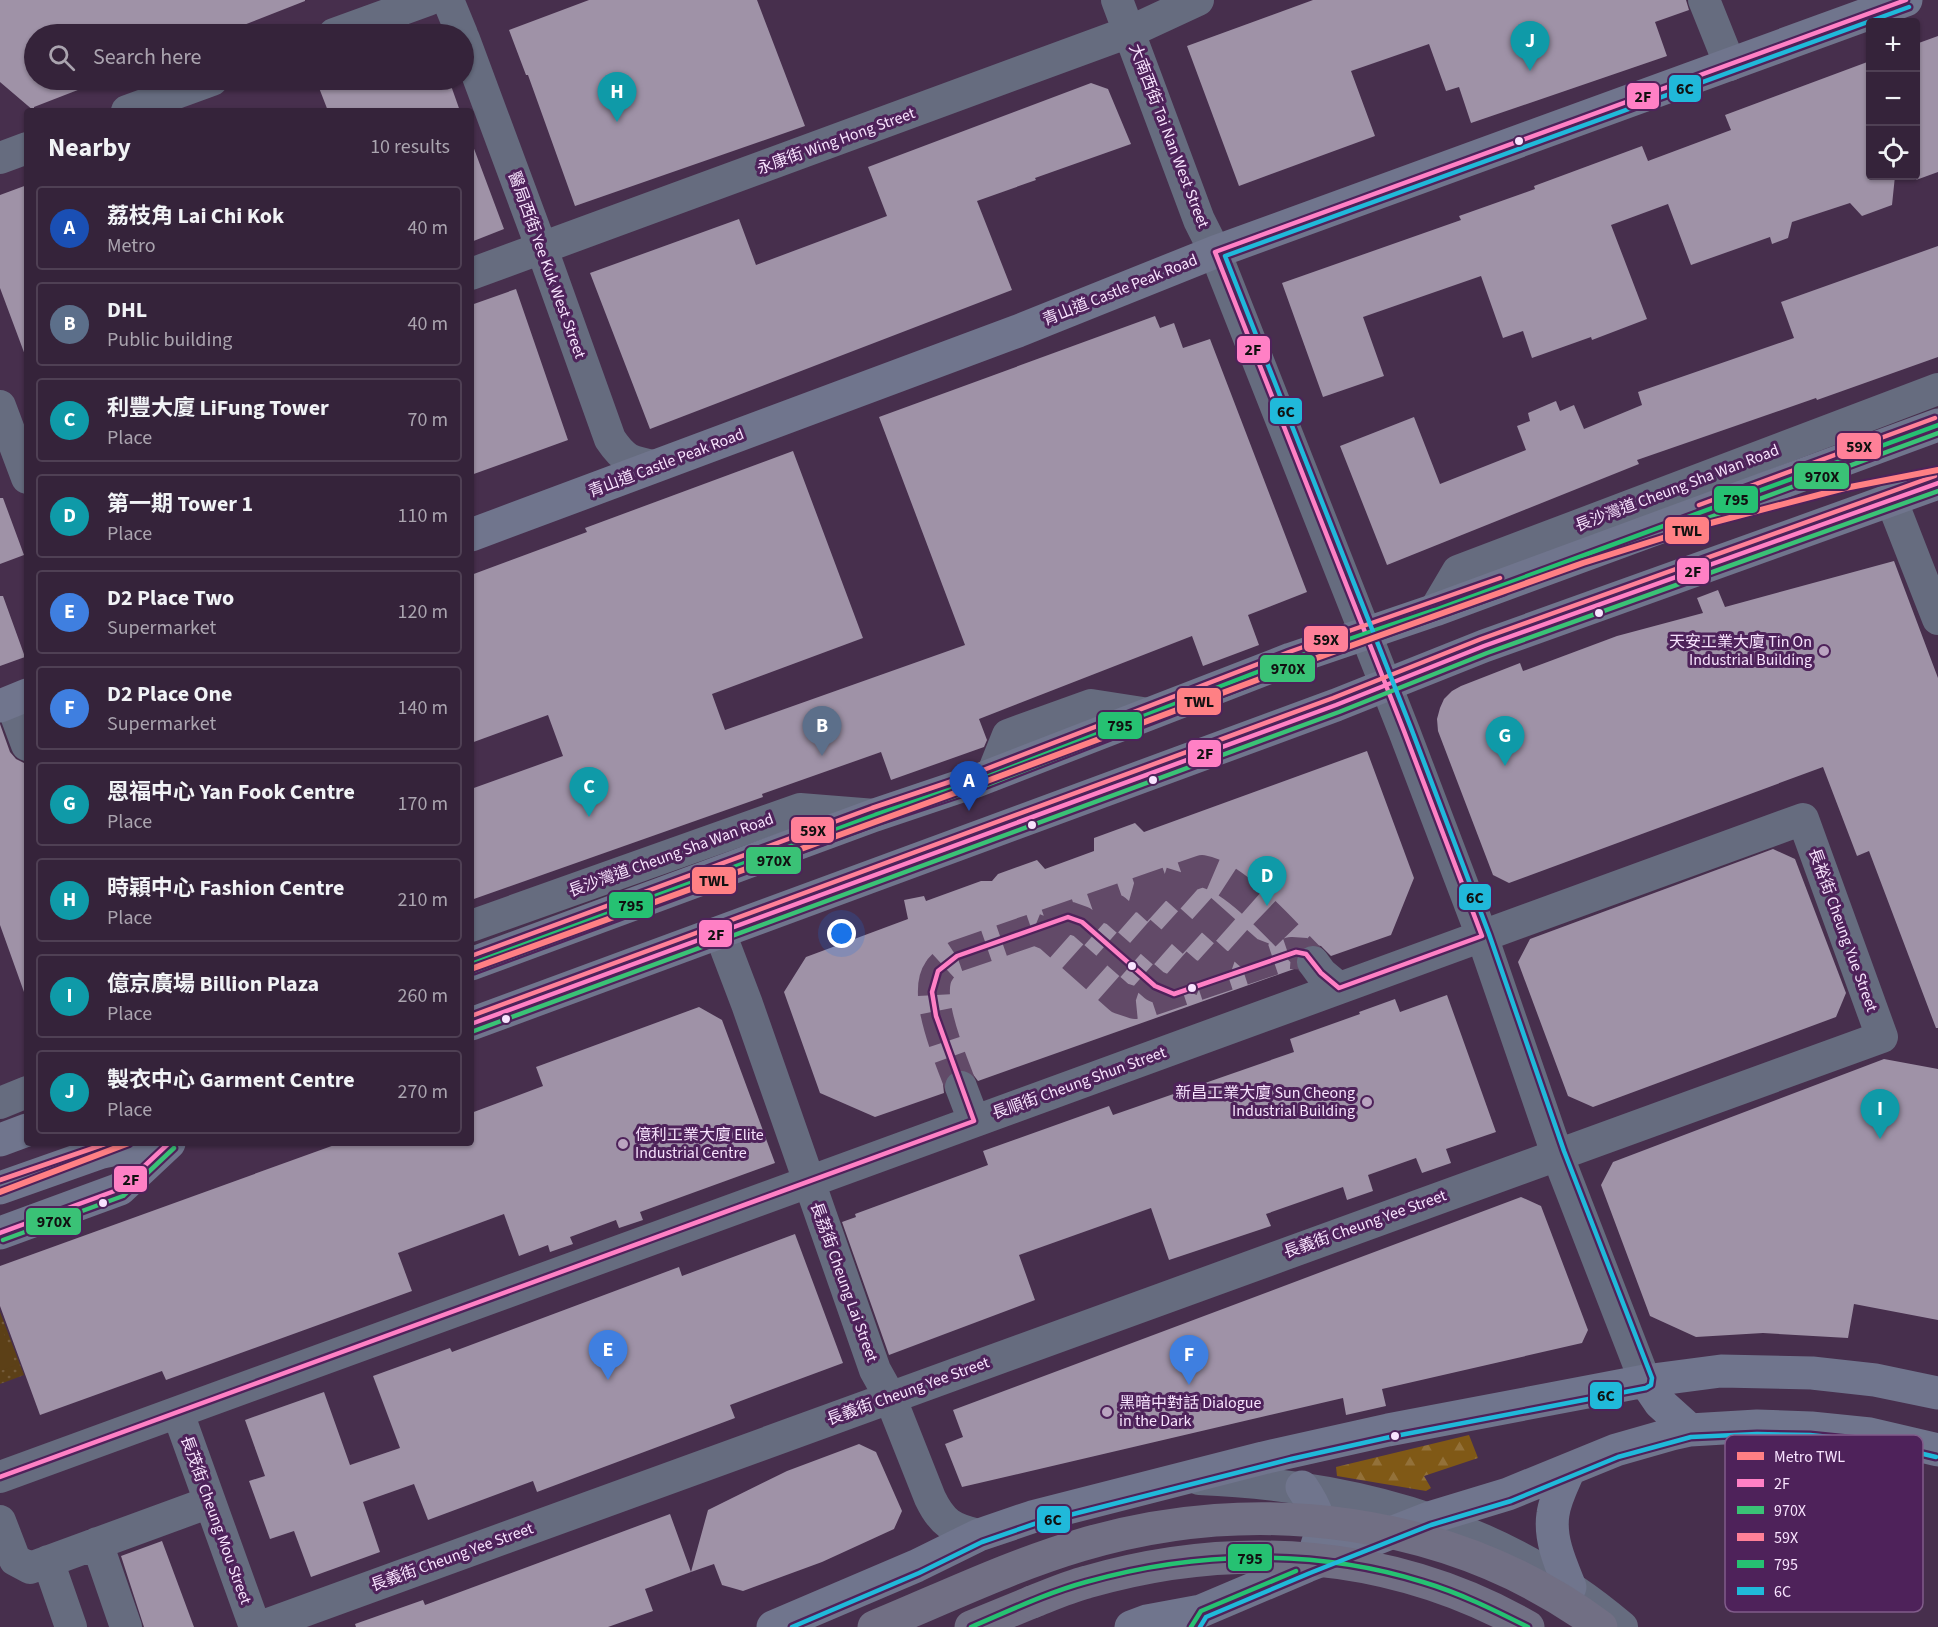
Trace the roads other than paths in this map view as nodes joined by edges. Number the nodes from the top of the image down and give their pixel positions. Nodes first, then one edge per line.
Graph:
1 (428, 0) edge
2 (448, 0) edge
3 (1117, 0) edge
4 (1198, 0) edge
5 (1704, 0) edge
6 (1906, 0) edge
7 (362, 24) edge
8 (458, 24) edge
9 (1129, 32) junction
10 (1730, 65) junction
11 (474, 66) edge
12 (185, 90) edge
13 (135, 108) edge
14 (24, 149) edge
15 (0, 158) edge
16 (542, 249) junction
17 (1215, 252) junction
18 (474, 273) edge
19 (1938, 389) edge
20 (0, 406) edge
21 (1938, 425) edge
22 (13, 437) edge
23 (655, 466) junction
24 (24, 469) edge
25 (1938, 483) edge
26 (1891, 499) junction
27 (474, 534) edge
28 (1435, 609) junction
29 (1938, 620) edge
30 (1365, 634) junction
31 (1386, 686) junction
32 (13, 701) edge
33 (24, 734) edge
34 (875, 815) junction
35 (474, 924) edge
36 (720, 933) junction
37 (1482, 936) junction
38 (1314, 962) tunnel mouth
39 (474, 963) edge
40 (1339, 988) junction
41 (474, 1023) edge
42 (961, 1087) tunnel mouth
43 (24, 1093) edge
44 (0, 1103) edge
45 (974, 1121) junction
46 (24, 1131) edge
47 (0, 1140) edge
48 (130, 1146) edge
49 (166, 1146) edge
50 (1557, 1154) junction
51 (808, 1182) junction
52 (0, 1188) edge
53 (0, 1233) edge
54 (1645, 1381) junction
55 (1938, 1393) edge
56 (890, 1397) junction
57 (178, 1413) junction
58 (1690, 1430) junction
59 (1874, 1435) edge
60 (1923, 1446) edge
61 (1938, 1450) edge
62 (1569, 1470) junction
63 (0, 1477) edge
64 (1183, 1478) junction
65 (1302, 1487) junction
66 (210, 1502) junction
67 (1429, 1518) junction
68 (0, 1521) edge
69 (979, 1535) junction
70 (97, 1543) junction
71 (48, 1561) junction
72 (1307, 1566) junction
73 (1570, 1587) junction
74 (1196, 1619) edge
75 (71, 1627) edge
76 (126, 1627) edge
77 (257, 1627) edge
78 (773, 1627) edge
79 (874, 1627) edge
80 (971, 1627) edge
81 (1131, 1627) edge
82 (1496, 1627) edge
83 (1528, 1627) edge
84 (1601, 1627) edge
85 (1622, 1627) edge

1 - 7 street
2 - 8 street
3 - 9 street, 大南西街 Tai Nan West Street
4 - 9 street, 永康街 Wing Hong Street
5 - 10 street
6 - 10 main road, 青山道 Castle Peak Road
9 - 16 street, 永康街 Wing Hong Street
9 - 17 street, 大南西街 Tai Nan West Street
10 - 17 main road, 青山道 Castle Peak Road
11 - 16 street, 醫局西街 Yee Kuk West Street
12 - 13 street
14 - 15 street
16 - 18 street, 永康街 Wing Hong Street
16 - 23 street, 醫局西街 Yee Kuk West Street
17 - 23 main road, 青山道 Castle Peak Road
17 - 30 street, 大南西街 Tai Nan West Street
19 - 28 street, 長沙灣道 Cheung Sha Wan Road
20 - 22 street
21 - 28 main road, 長沙灣道 Cheung Sha Wan Road
22 - 24 street
23 - 27 main road, 青山道 Castle Peak Road
25 - 26 main road
26 - 29 street
26 - 31 main road
28 - 30 main road, 長沙灣道 Cheung Sha Wan Road
30 - 31 street, 大南西街 Tai Nan West Street
30 - 34 main road, 長沙灣道 Cheung Sha Wan Road
31 - 36 main road
31 - 37 street, 大南西街 Tai Nan West Street
32 - 33 street
34 - 35 street, 長沙灣道 Cheung Sha Wan Road
34 - 39 main road, 長沙灣道 Cheung Sha Wan Road
36 - 41 main road
36 - 51 street, 長荔街 Cheung Lai Street
37 - 40 street, 長順街 Cheung Shun Street
37 - 50 street, 大南西街 Tai Nan West Street
37 - 50 street, 長裕街 Cheung Yue Street
38 - 40 street
40 - 45 street, 長順街 Cheung Shun Street
42 - 45 street
43 - 44 street
45 - 51 street, 長順街 Cheung Shun Street
46 - 47 main road
48 - 52 main road
49 - 53 main road
50 - 54 street, 大南西街 Tai Nan West Street
50 - 56 street, 長義街 Cheung Yee Street
51 - 56 street, 長荔街 Cheung Lai Street
51 - 57 street, 長順街 Cheung Shun Street
54 - 55 main road
54 - 58 main road
54 - 64 main road
56 - 69 street, 長荔街 Cheung Lai Street
56 - 77 street, 長義街 Cheung Yee Street
57 - 63 street, 長順街 Cheung Shun Street
57 - 66 street, 長茂街 Cheung Mou Street
58 - 59 main road
58 - 62 main road
60 - 61 main road
62 - 67 main road
62 - 73 main road
64 - 65 street
64 - 69 main road
65 - 67 street
65 - 72 main road
66 - 70 street
66 - 77 street, 長茂街 Cheung Mou Street
67 - 72 main road
67 - 73 street
68 - 71 street
69 - 78 main road
70 - 71 street
70 - 76 street
71 - 75 street
72 - 74 main road
72 - 82 street
73 - 85 street
74 - 81 main road
79 - 84 highway, bridge
80 - 83 highway, bridge

